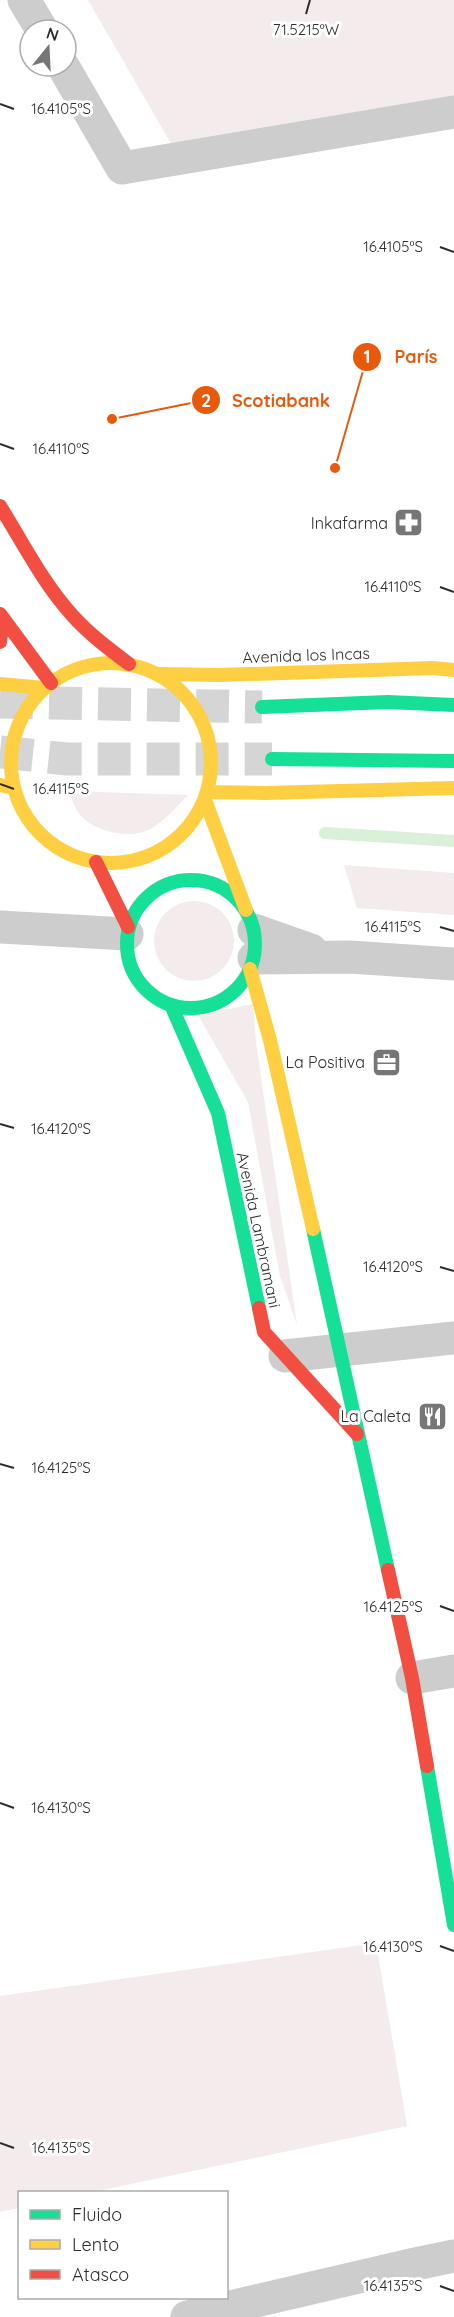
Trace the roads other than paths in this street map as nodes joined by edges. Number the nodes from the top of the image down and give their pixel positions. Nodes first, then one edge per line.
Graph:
1 (24, 0) edge
2 (35, 18) edge
3 (70, 78) edge
4 (454, 112) edge
5 (0, 506) edge
6 (2, 616) edge
7 (0, 642) edge
8 (129, 664) junction
9 (454, 670) edge
10 (158, 674) junction
11 (0, 684) edge
12 (47, 686) junction
13 (454, 705) edge
14 (262, 707) tunnel mouth
15 (273, 759) tunnel mouth
16 (454, 761) edge
17 (7, 787) edge
18 (454, 788) edge
19 (207, 796) junction
20 (96, 862) junction
21 (0, 927) edge
22 (127, 939) junction
23 (251, 943) junction
24 (454, 964) edge
25 (171, 1005) junction
26 (454, 1338) edge
27 (341, 1350) junction
28 (285, 1356) junction
29 (357, 1434) junction
30 (454, 1671) edge
31 (412, 1678) junction
32 (454, 1924) edge
33 (454, 2256) edge
34 (187, 2317) edge

1 - 2 street
3 - 4 street
5 - 8 main road
6 - 7 main road
6 - 12 main road
8 - 10 main road
8 - 12 main road
9 - 10 main road, Avenida los Incas
10 - 19 main road
11 - 12 main road
12 - 17 main road
13 - 14 main road
15 - 16 main road
17 - 20 main road
18 - 19 main road
19 - 20 main road
19 - 23 main road
20 - 22 main road
21 - 22 street
22 - 23 main road
22 - 25 main road
23 - 24 street
23 - 25 main road
23 - 27 main road
25 - 28 main road, Avenida Lambramani
26 - 27 street
27 - 28 street
27 - 29 main road
28 - 29 main road, Avenida Lambramani
29 - 31 main road
30 - 31 street
31 - 32 main road
33 - 34 street

